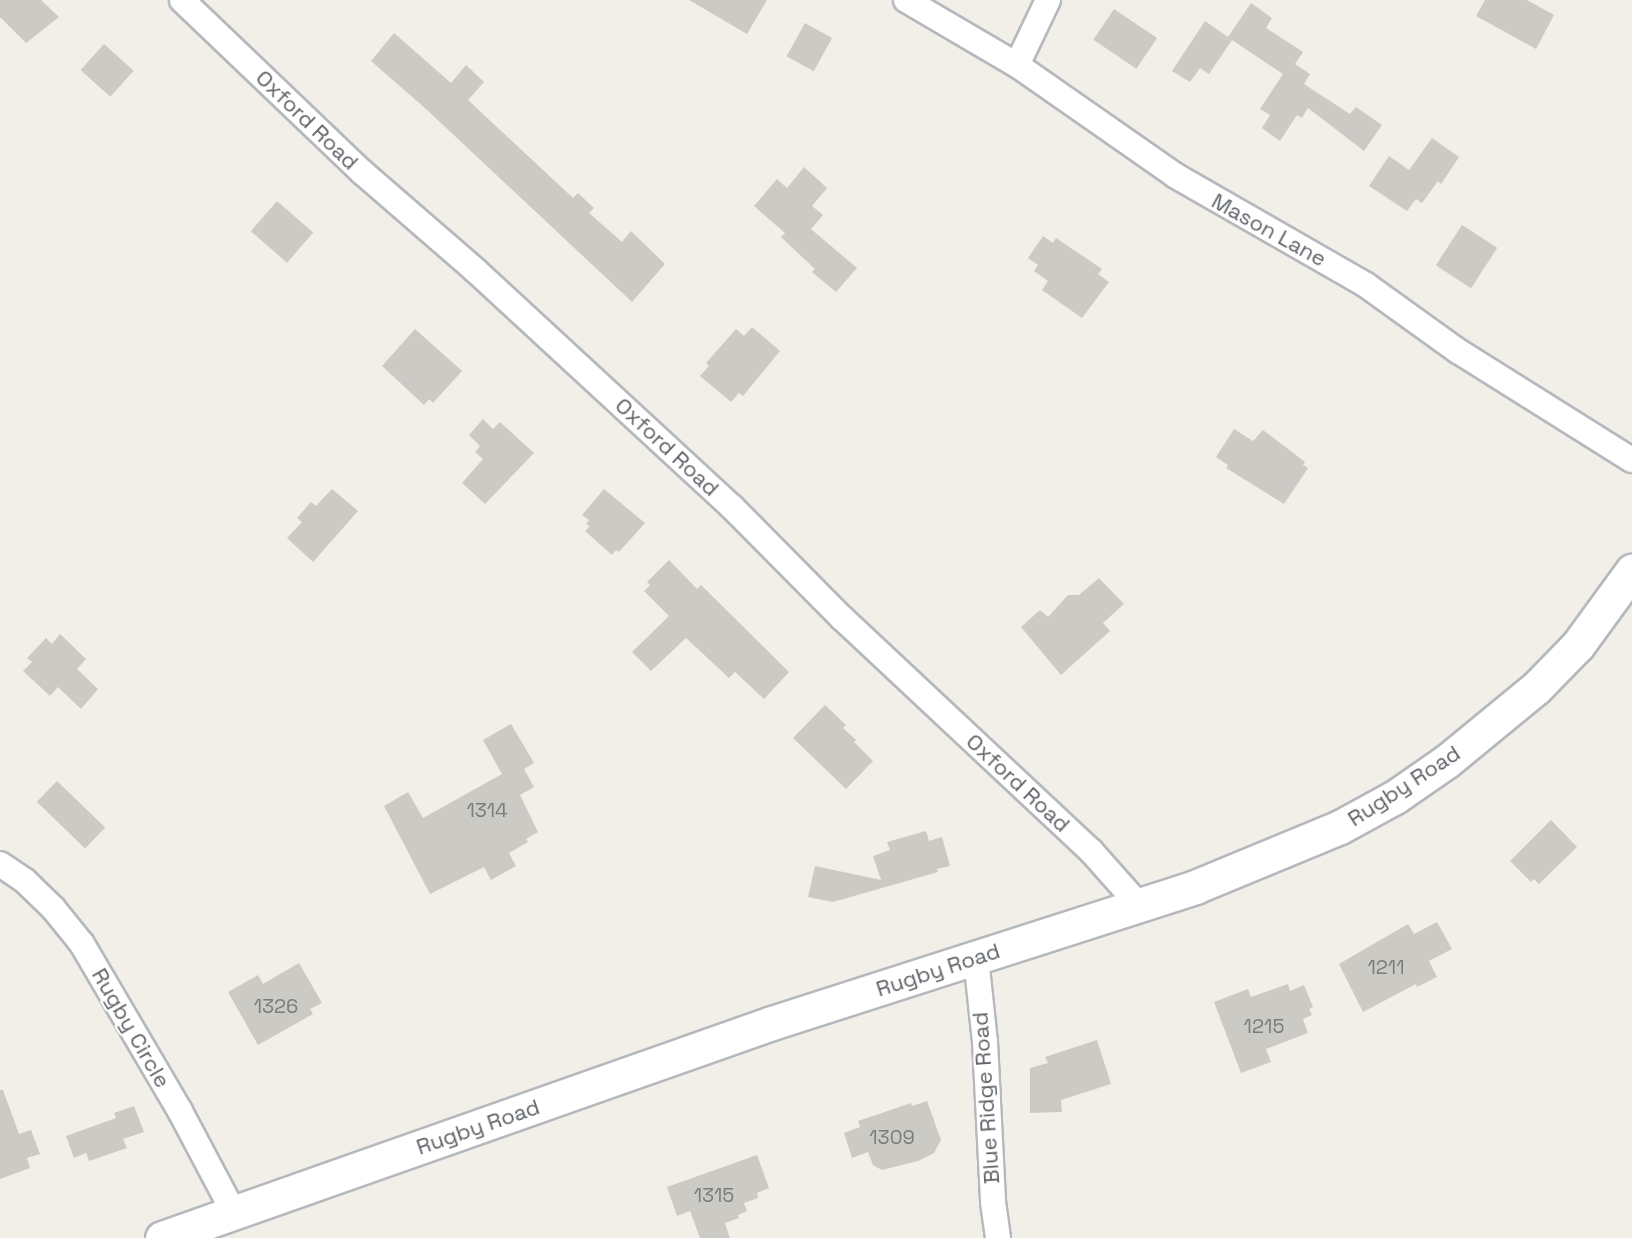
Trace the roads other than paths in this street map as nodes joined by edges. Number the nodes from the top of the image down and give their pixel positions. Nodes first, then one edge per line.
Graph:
1 (182, 0) edge
2 (906, 0) edge
3 (1048, 0) edge
4 (1017, 65) junction
5 (1632, 460) edge
6 (1632, 571) edge
7 (0, 864) edge
8 (1139, 905) junction
9 (976, 958) junction
10 (234, 1213) junction
11 (162, 1238) edge
12 (998, 1238) edge

1 - 8 street, Oxford Road
2 - 4 street, Mason Lane
3 - 4 street
4 - 5 street, Mason Lane
6 - 8 street, Rugby Road
7 - 10 street, Rugby Circle
8 - 9 street, Rugby Road
9 - 10 street, Rugby Road
9 - 12 street, Blue Ridge Road
10 - 11 street, Rugby Road

